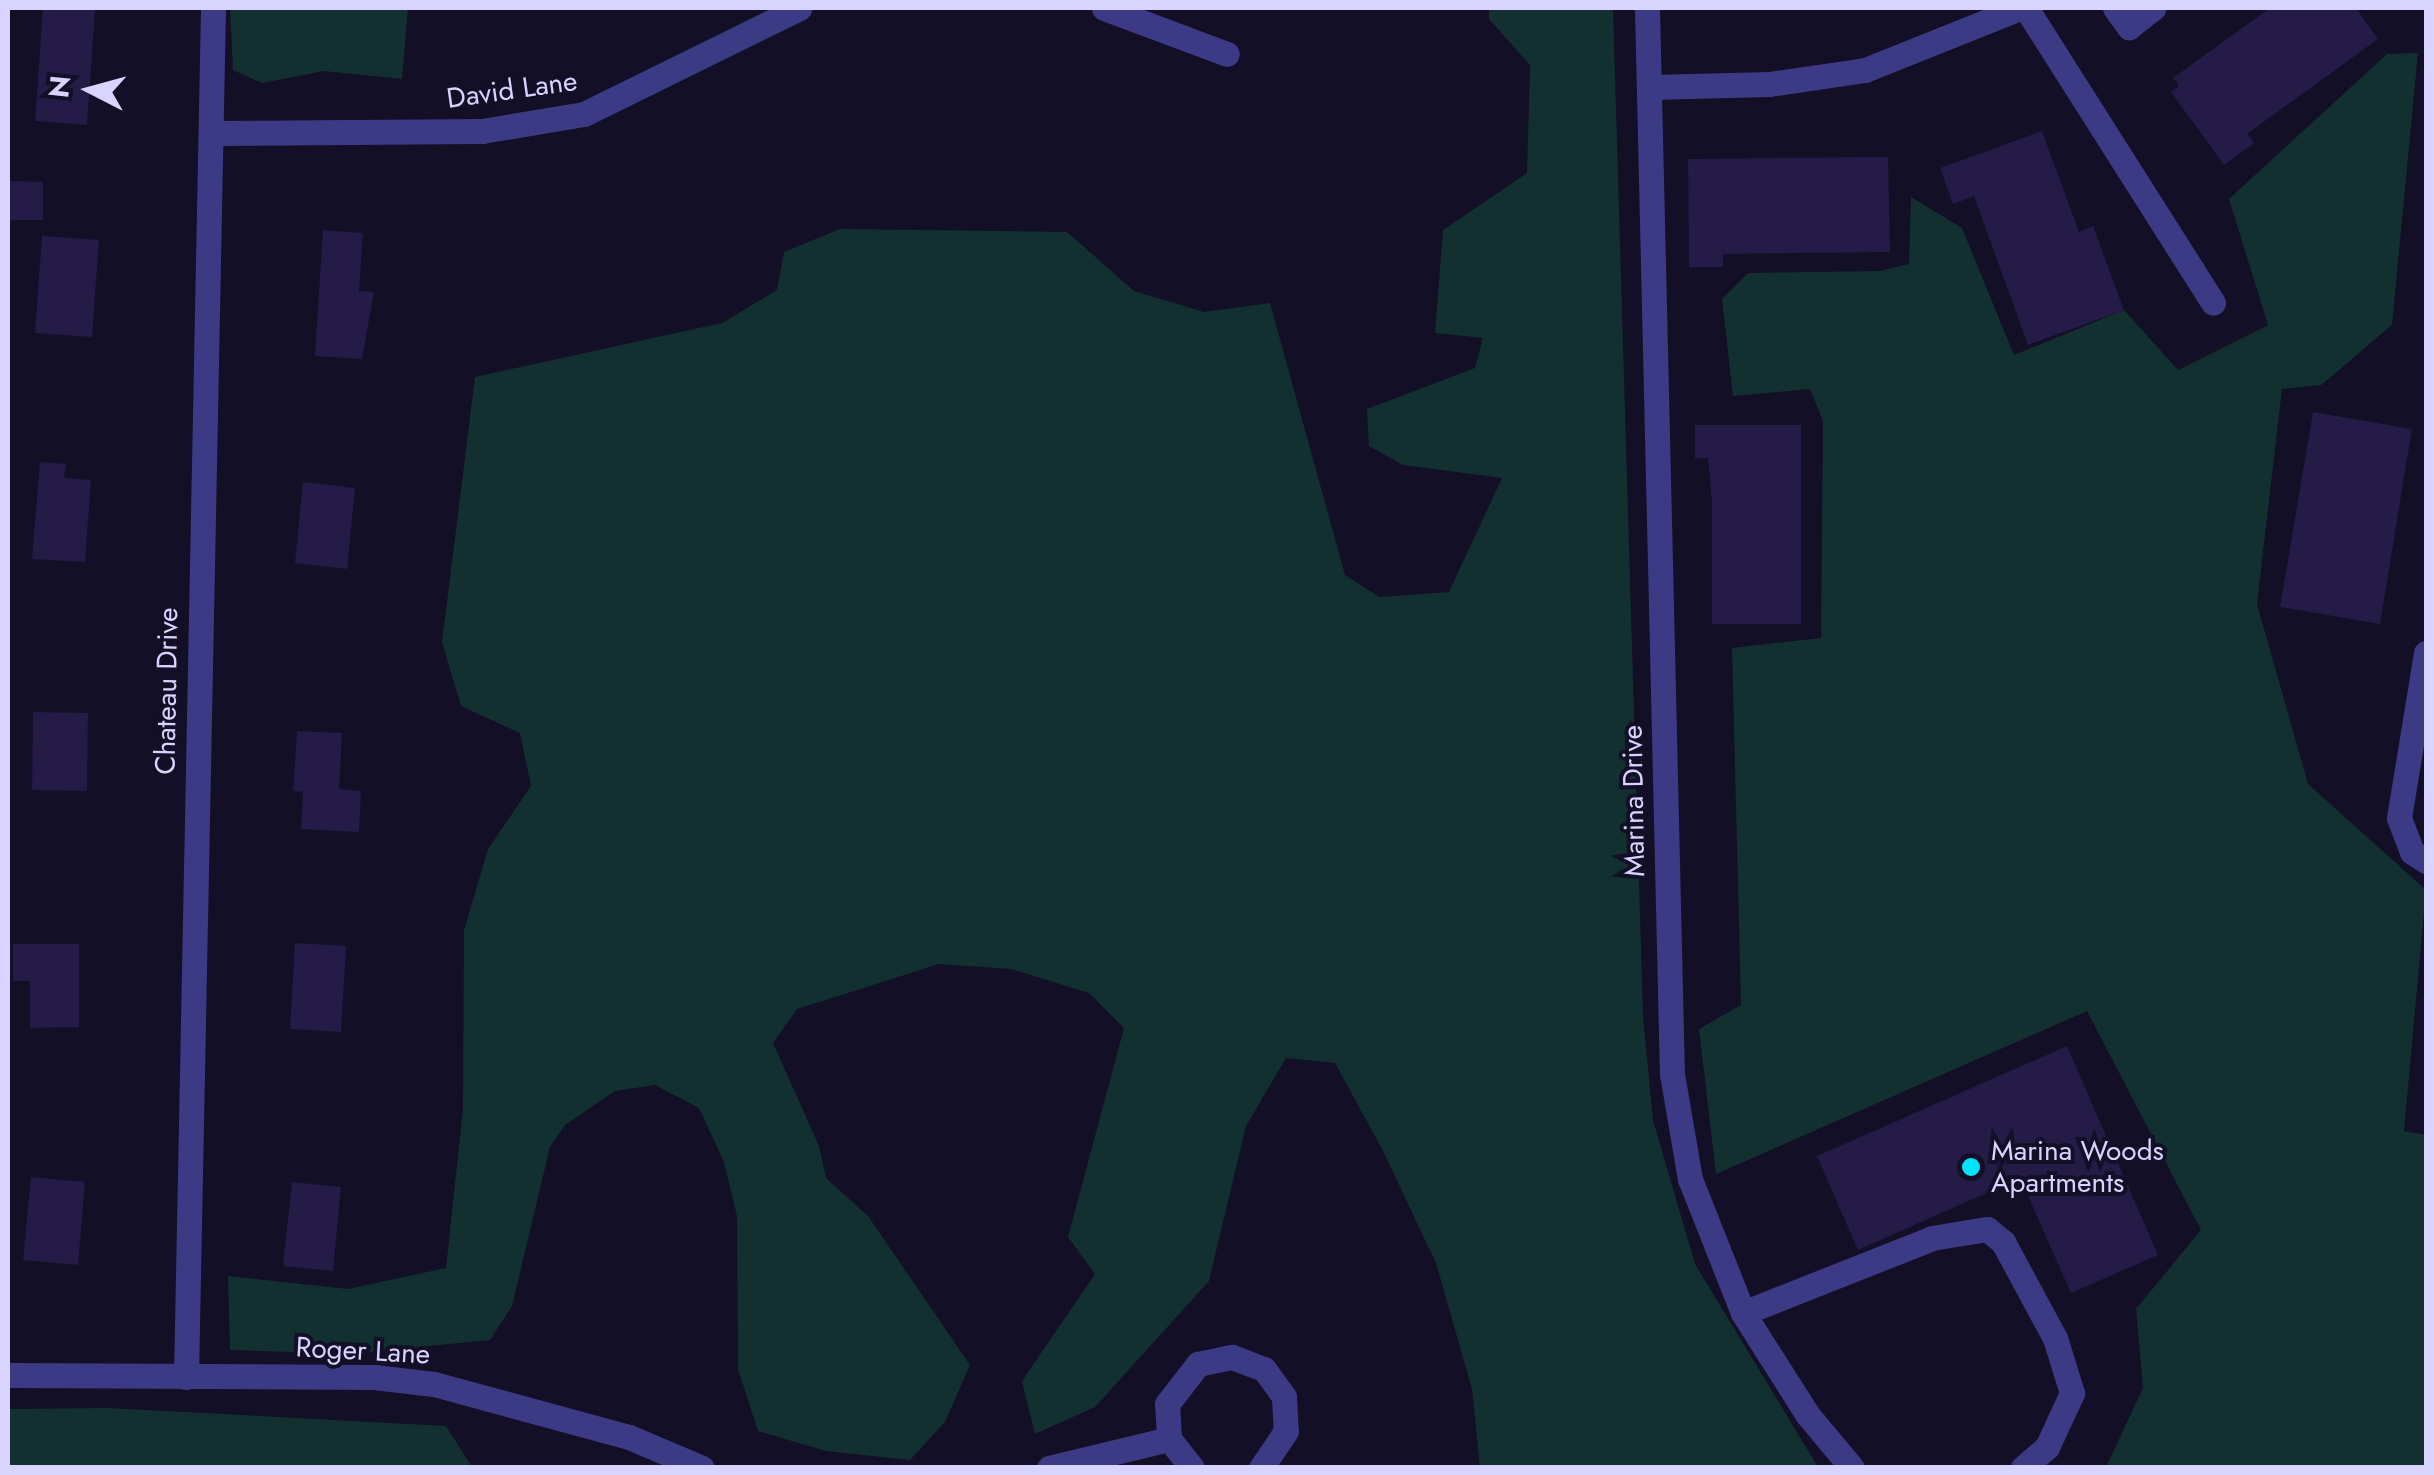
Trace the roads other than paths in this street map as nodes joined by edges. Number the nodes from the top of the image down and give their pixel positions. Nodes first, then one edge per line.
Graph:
1 (213, 8) edge
2 (799, 8) edge
3 (1104, 8) edge
4 (1647, 8) edge
5 (2023, 8) edge
6 (2115, 8) edge
7 (2153, 8) edge
8 (1227, 54) dead end
9 (1650, 87) junction
10 (210, 133) junction
11 (2213, 302) dead end
12 (2426, 653) edge
13 (2426, 861) edge
14 (1743, 1313) junction
15 (8, 1375) edge
16 (186, 1376) junction
17 (1169, 1438) junction
18 (702, 1468) edge
19 (1049, 1468) edge
20 (1192, 1468) edge
21 (1261, 1468) edge
22 (1852, 1468) edge
23 (2023, 1468) edge

1 - 10 street, Chateau Drive
2 - 10 street, David Lane
3 - 8 street
4 - 9 street, Marina Drive
5 - 9 street
5 - 11 street
6 - 7 street
9 - 14 street, Marina Drive
10 - 16 street, Chateau Drive
12 - 13 street
14 - 22 street, Marina Drive
14 - 23 street
15 - 16 street, Roger Lane
16 - 18 street, Roger Lane
17 - 19 street
17 - 20 street
17 - 21 street

